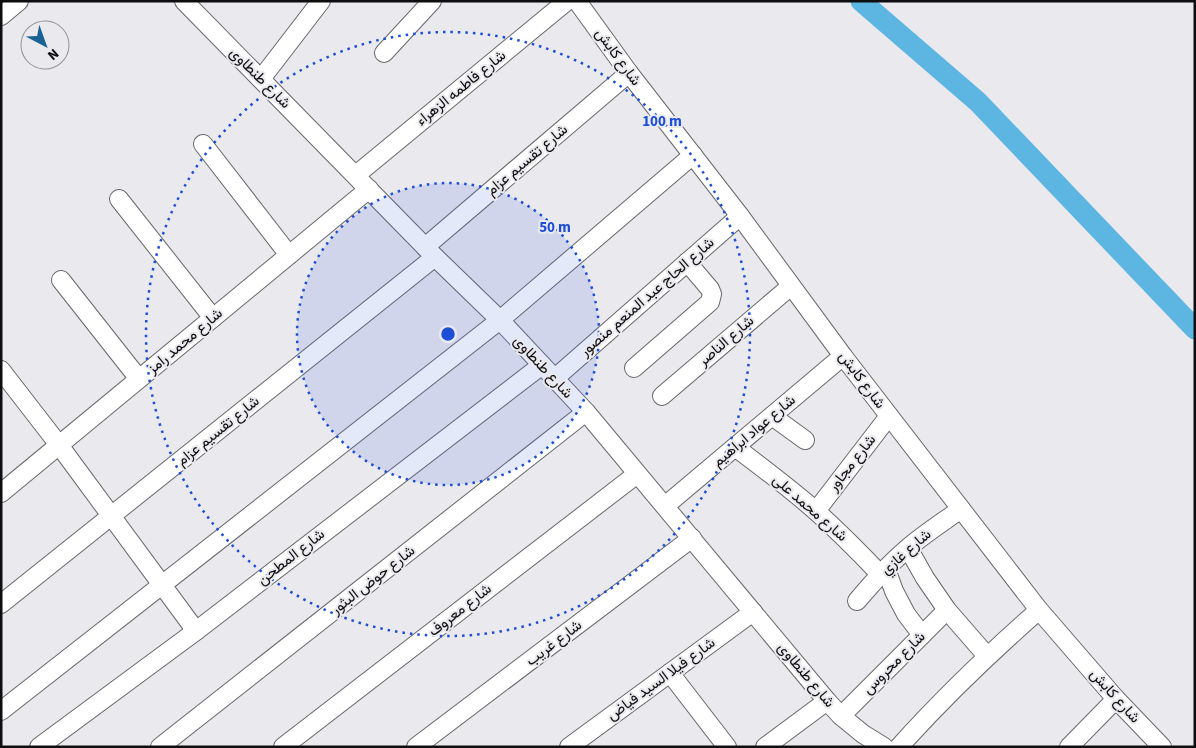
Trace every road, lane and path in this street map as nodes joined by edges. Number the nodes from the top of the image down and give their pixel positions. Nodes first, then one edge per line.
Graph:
1 (19, 1) edge
2 (184, 1) edge
3 (321, 1) edge
4 (432, 1) edge
5 (567, 1) edge
6 (577, 1) edge
7 (1, 16) edge
8 (384, 53) dead end
9 (629, 73) junction
10 (261, 79) junction
11 (204, 144) dead end
12 (692, 155) junction
13 (356, 175) junction
14 (369, 189) junction
15 (119, 199) dead end
16 (740, 216) junction
17 (430, 252) junction
18 (289, 255) junction
19 (687, 262) junction
20 (61, 280) dead end
21 (791, 286) junction
22 (213, 318) junction
23 (500, 320) junction
24 (843, 356) junction
25 (542, 365) junction
26 (634, 368) dead end
27 (1, 370) edge
28 (139, 379) junction
29 (554, 379) junction
30 (662, 396) dead end
31 (586, 412) junction
32 (772, 416) junction
33 (888, 416) junction
34 (805, 440) dead end
35 (59, 445) junction
36 (735, 447) junction
37 (637, 474) junction
38 (1, 493) edge
39 (664, 506) junction
40 (961, 509) junction
41 (816, 511) junction
42 (111, 516) junction
43 (692, 538) junction
44 (908, 548) junction
45 (883, 571) junction
46 (162, 585) junction
47 (857, 601) dead end
48 (1, 604) edge
49 (947, 610) junction
50 (1039, 610) junction
51 (753, 612) junction
52 (196, 630) junction
53 (922, 635) junction
54 (987, 656) junction
55 (670, 673) junction
56 (1116, 699) junction
57 (827, 701) junction
58 (1, 711) edge
59 (841, 716) junction
60 (39, 747) edge
61 (160, 747) edge
62 (283, 747) edge
63 (416, 747) edge
64 (569, 747) edge
65 (727, 747) edge
66 (765, 747) edge
67 (884, 747) edge
68 (899, 747) edge
69 (1069, 747) edge
70 (1162, 747) edge

1 - 7 street
2 - 10 street, شارع طنطاوى
3 - 10 street
4 - 8 street
5 - 13 street, شارع فاطمه الزهراء
6 - 9 street, شارع كابش
9 - 12 street, شارع كابش
9 - 17 street, شارع تقسيم عزام
10 - 13 street, شارع طنطاوى
11 - 18 street
12 - 16 street, شارع كابش
12 - 23 street
13 - 14 street, شارع طنطاوى
14 - 17 street, شارع طنطاوى
14 - 18 street, شارع محمد رامز
15 - 22 street
16 - 19 street, شارع الحاج عبد المنعم منصور
16 - 21 street, شارع كابش
17 - 23 street, شارع طنطاوى
17 - 42 street, شارع تقسيم عزام
18 - 22 street, شارع محمد رامز
19 - 26 street
19 - 29 street, شارع الحاج عبد المنعم منصور
20 - 28 street
21 - 24 street, شارع كابش
21 - 30 street, شارع الناصر
22 - 28 street, شارع محمد رامز
23 - 25 street, شارع طنطاوى
23 - 46 street
24 - 32 street, شارع عواد ابراهيم
24 - 33 street, شارع كابش
25 - 29 street, شارع طنطاوى
25 - 52 street, شارع المطحن
27 - 35 street
28 - 35 street, شارع محمد رامز
29 - 31 street, شارع طنطاوى
31 - 37 street, شارع طنطاوى
31 - 61 street, شارع حوض البثور
32 - 34 street
32 - 36 street, شارع عواد ابراهيم
33 - 40 street, شارع كابش
33 - 41 street, شارع مجاور
35 - 38 street, شارع محمد رامز
35 - 42 street
36 - 39 street, شارع عواد ابراهيم
36 - 41 street, شارع محمد على
37 - 39 street, شارع طنطاوى
37 - 62 street, شارع معروف
39 - 43 street, شارع طنطاوى
40 - 44 street, شارع غازي
40 - 50 street, شارع كابش
41 - 45 street, شارع محمد على
42 - 46 street
42 - 48 street, شارع تقسيم عزام
43 - 51 street, شارع طنطاوى
43 - 63 street, شارع غريب
44 - 45 street, شارع غازي
44 - 49 street
45 - 47 street, شارع غازي
45 - 53 street
46 - 52 street
46 - 58 street
49 - 53 street, شارع محروس
49 - 54 street
50 - 54 street
50 - 56 street, شارع كابش
51 - 55 street, شارع فيلا السيد فياض
51 - 57 street, شارع طنطاوى
52 - 60 street, شارع المطحن
53 - 59 street, شارع محروس
54 - 68 street
55 - 64 street, شارع فيلا السيد فياض
55 - 65 street
56 - 69 street
56 - 70 street, شارع كابش
57 - 59 street, شارع طنطاوى
57 - 66 street
59 - 67 street, شارع طنطاوى

